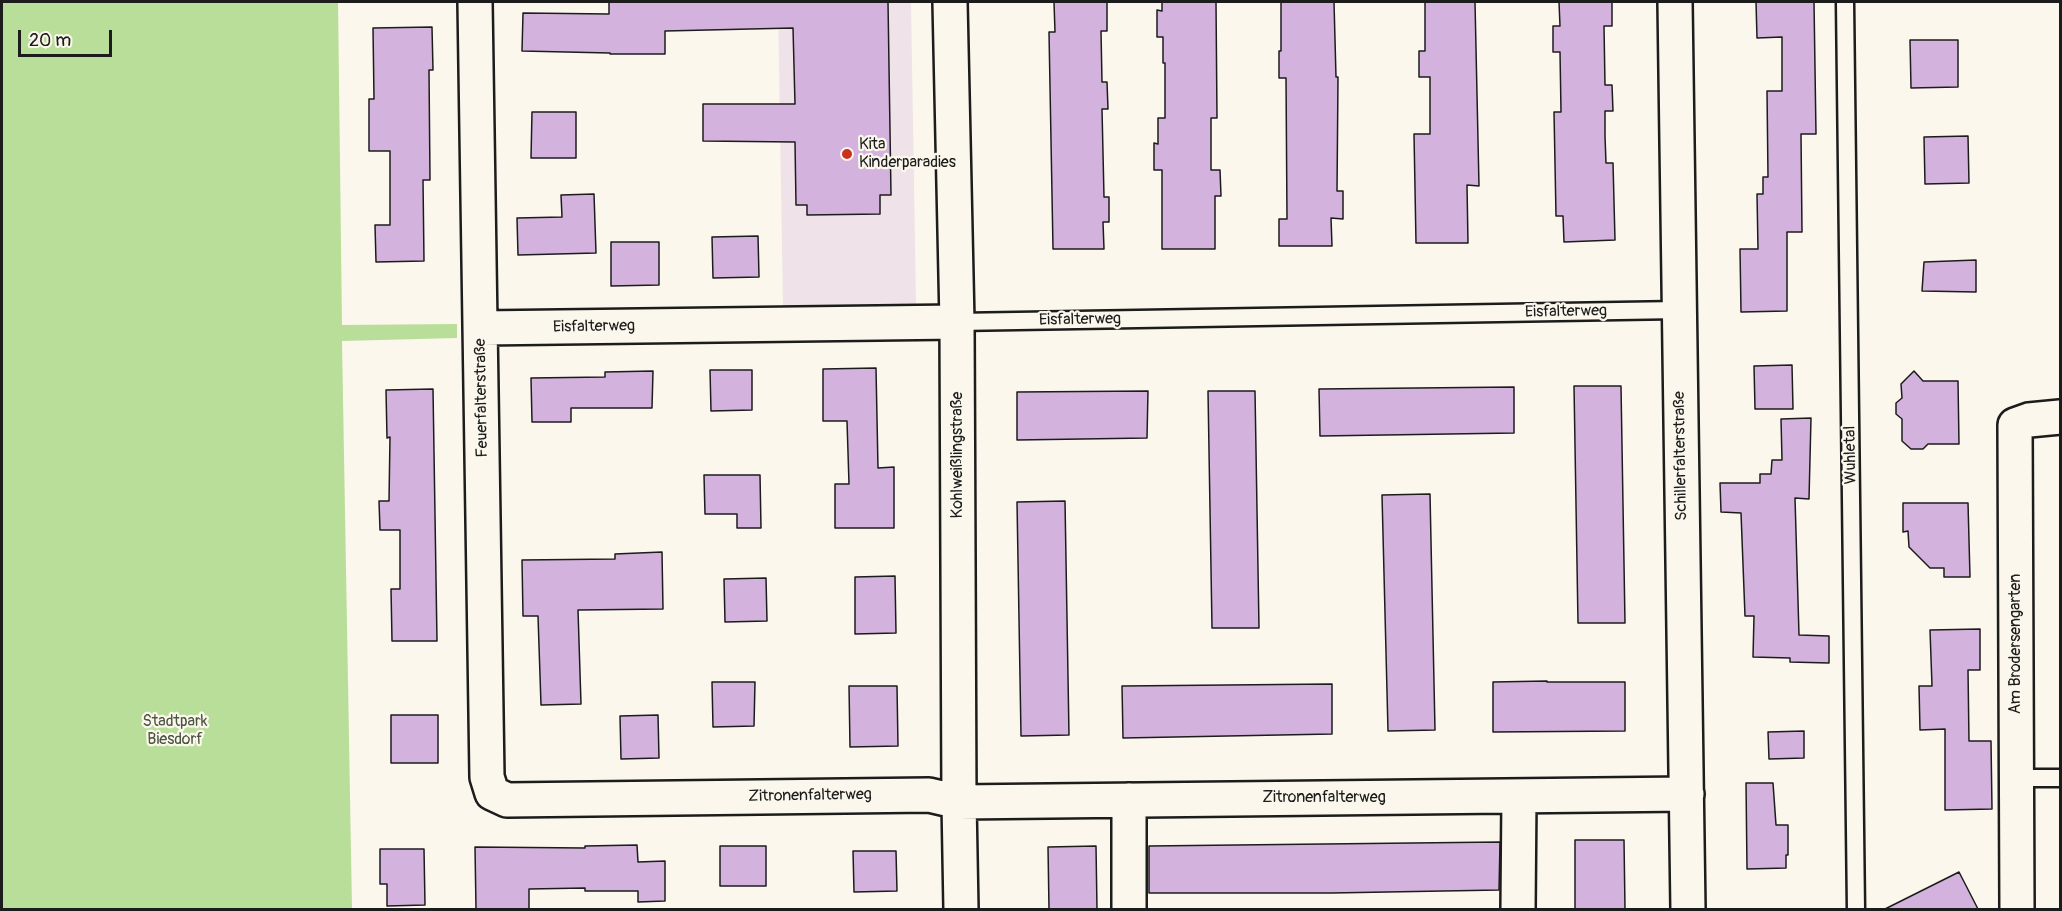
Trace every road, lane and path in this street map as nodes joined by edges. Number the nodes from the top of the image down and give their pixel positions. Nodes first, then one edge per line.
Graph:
1 (475, 2) edge
2 (950, 2) edge
3 (1675, 2) edge
4 (1845, 2) edge
5 (1679, 310) junction
6 (957, 322) junction
7 (481, 328) junction
8 (2061, 417) edge
9 (2016, 778) junction
10 (2061, 778) edge
11 (492, 794) joint
12 (1687, 794) junction
13 (1518, 796) junction
14 (1129, 800) junction
15 (959, 802) junction
16 (961, 909) edge
17 (1129, 909) edge
18 (1518, 909) edge
19 (1688, 909) edge
20 (1856, 909) edge
21 (2017, 909) edge

1 - 7 street, Feuerfalterstraße
2 - 6 street, Kohlweißlingstraße
3 - 5 street, Schillerfalterstraße
4 - 20 lane, Wuhletal
5 - 6 lane, Eisfalterweg
5 - 12 street, Schillerfalterstraße
6 - 7 street, Eisfalterweg
6 - 15 street, Kohlweißlingstraße
7 - 11 street, Feuerfalterstraße
8 - 9 street, Am Brodersengarten
9 - 10 lane
9 - 21 street, Am Brodersengarten
11 - 15 street, Zitronenfalterweg
12 - 13 street, Zitronenfalterweg
12 - 19 street, Schillerfalterstraße
13 - 14 street, Zitronenfalterweg
13 - 18 street
14 - 15 street, Zitronenfalterweg
14 - 17 street
15 - 16 street, Kohlweißlingstraße

